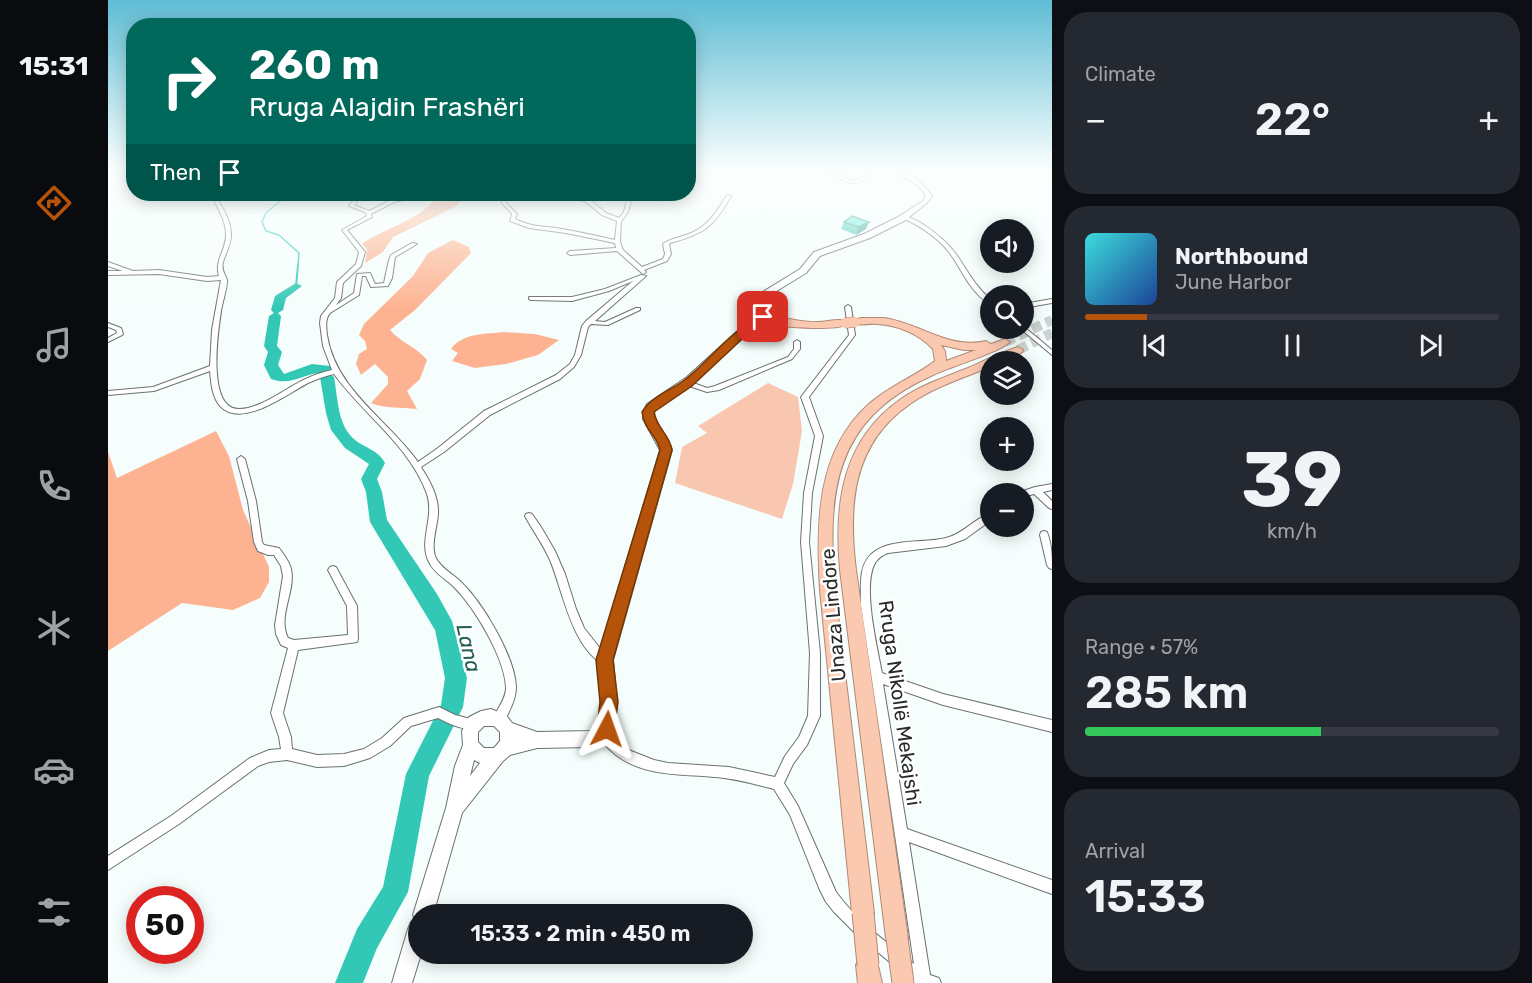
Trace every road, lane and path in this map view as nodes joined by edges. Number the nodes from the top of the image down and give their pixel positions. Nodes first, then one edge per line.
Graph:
1 (222, 217) edge
2 (368, 217) edge
3 (514, 217) edge
4 (612, 217) edge
5 (622, 217) edge
6 (715, 217) edge
7 (905, 217) joint
8 (620, 220) junction
9 (617, 242) junction
10 (414, 244) dead end
11 (618, 249) junction
12 (570, 253) dead end
13 (108, 264) edge
14 (642, 272) junction
15 (108, 273) edge
16 (134, 274) junction
17 (222, 278) junction
18 (980, 292) edge
19 (531, 298) dead end
20 (1052, 301) edge
21 (1034, 304) edge
22 (848, 307) dead end
23 (638, 309) dead end
24 (325, 314) junction
25 (754, 317) junction
26 (588, 322) junction
27 (109, 325) edge
28 (914, 330) junction
29 (1034, 337) edge
30 (108, 340) edge
31 (797, 342) dead end
32 (999, 351) tunnel mouth
33 (1052, 352) edge
34 (980, 359) edge
35 (980, 364) edge
36 (211, 368) junction
37 (335, 372) junction
38 (688, 383) junction
39 (108, 393) edge
40 (241, 459) dead end
41 (417, 466) junction
42 (831, 476) junction
43 (1052, 487) edge
44 (1035, 490) joint
45 (1052, 506) edge
46 (529, 516) dead end
47 (980, 523) edge
48 (1044, 535) dead end
49 (1052, 565) edge
50 (333, 570) dead end
51 (294, 645) junction
52 (604, 660) junction
53 (879, 677) junction
54 (504, 724) junction
55 (475, 725) junction
56 (1052, 726) edge
57 (603, 734) junction
58 (537, 740) junction
59 (471, 744) junction
60 (501, 752) junction
61 (287, 754) junction
62 (778, 784) junction
63 (455, 808) junction
64 (901, 833) junction
65 (108, 864) edge
66 (1052, 887) edge
67 (426, 904) edge
68 (408, 963) edge
69 (869, 974) edge
70 (921, 982) edge
71 (402, 983) edge

1 - 17 street
2 - 24 street
3 - 9 street
4 - 8 street
5 - 8 street
6 - 14 street
7 - 18 street
7 - 25 main road
8 - 9 street
9 - 11 street
10 - 24 street
11 - 12 street
11 - 14 street
13 - 16 street
14 - 19 street
14 - 26 street
15 - 16 street
16 - 17 street
17 - 36 street
20 - 21 street
22 - 62 street
23 - 26 street
24 - 37 street
25 - 28 highway
25 - 38 main road
26 - 41 street
27 - 30 street
28 - 32 highway
28 - 42 highway
29 - 33 street
31 - 38 street
34 - 42 highway, Unaza Lindore
35 - 70 highway, Unaza Lindore, bridge
36 - 37 street
36 - 39 street
37 - 41 street
38 - 52 main road
40 - 51 street
41 - 54 street
42 - 69 highway, Unaza Lindore, bridge
43 - 44 street
44 - 45 street
46 - 52 street
47 - 53 street, Rruga Nikollë Mekajshi
48 - 49 street
50 - 51 street
51 - 61 street
52 - 57 main road
53 - 56 street
53 - 64 street, Rruga Nikollë Mekajshi
54 - 55 main road
54 - 58 main road
54 - 60 main road
55 - 59 main road
55 - 61 street
57 - 58 main road
57 - 62 street
58 - 60 main road
59 - 60 main road
59 - 63 main road
60 - 63 main road
61 - 65 street
62 - 70 street
63 - 67 main road
64 - 66 street
64 - 70 street, Rruga Nikollë Mekajshi
68 - 71 main road

